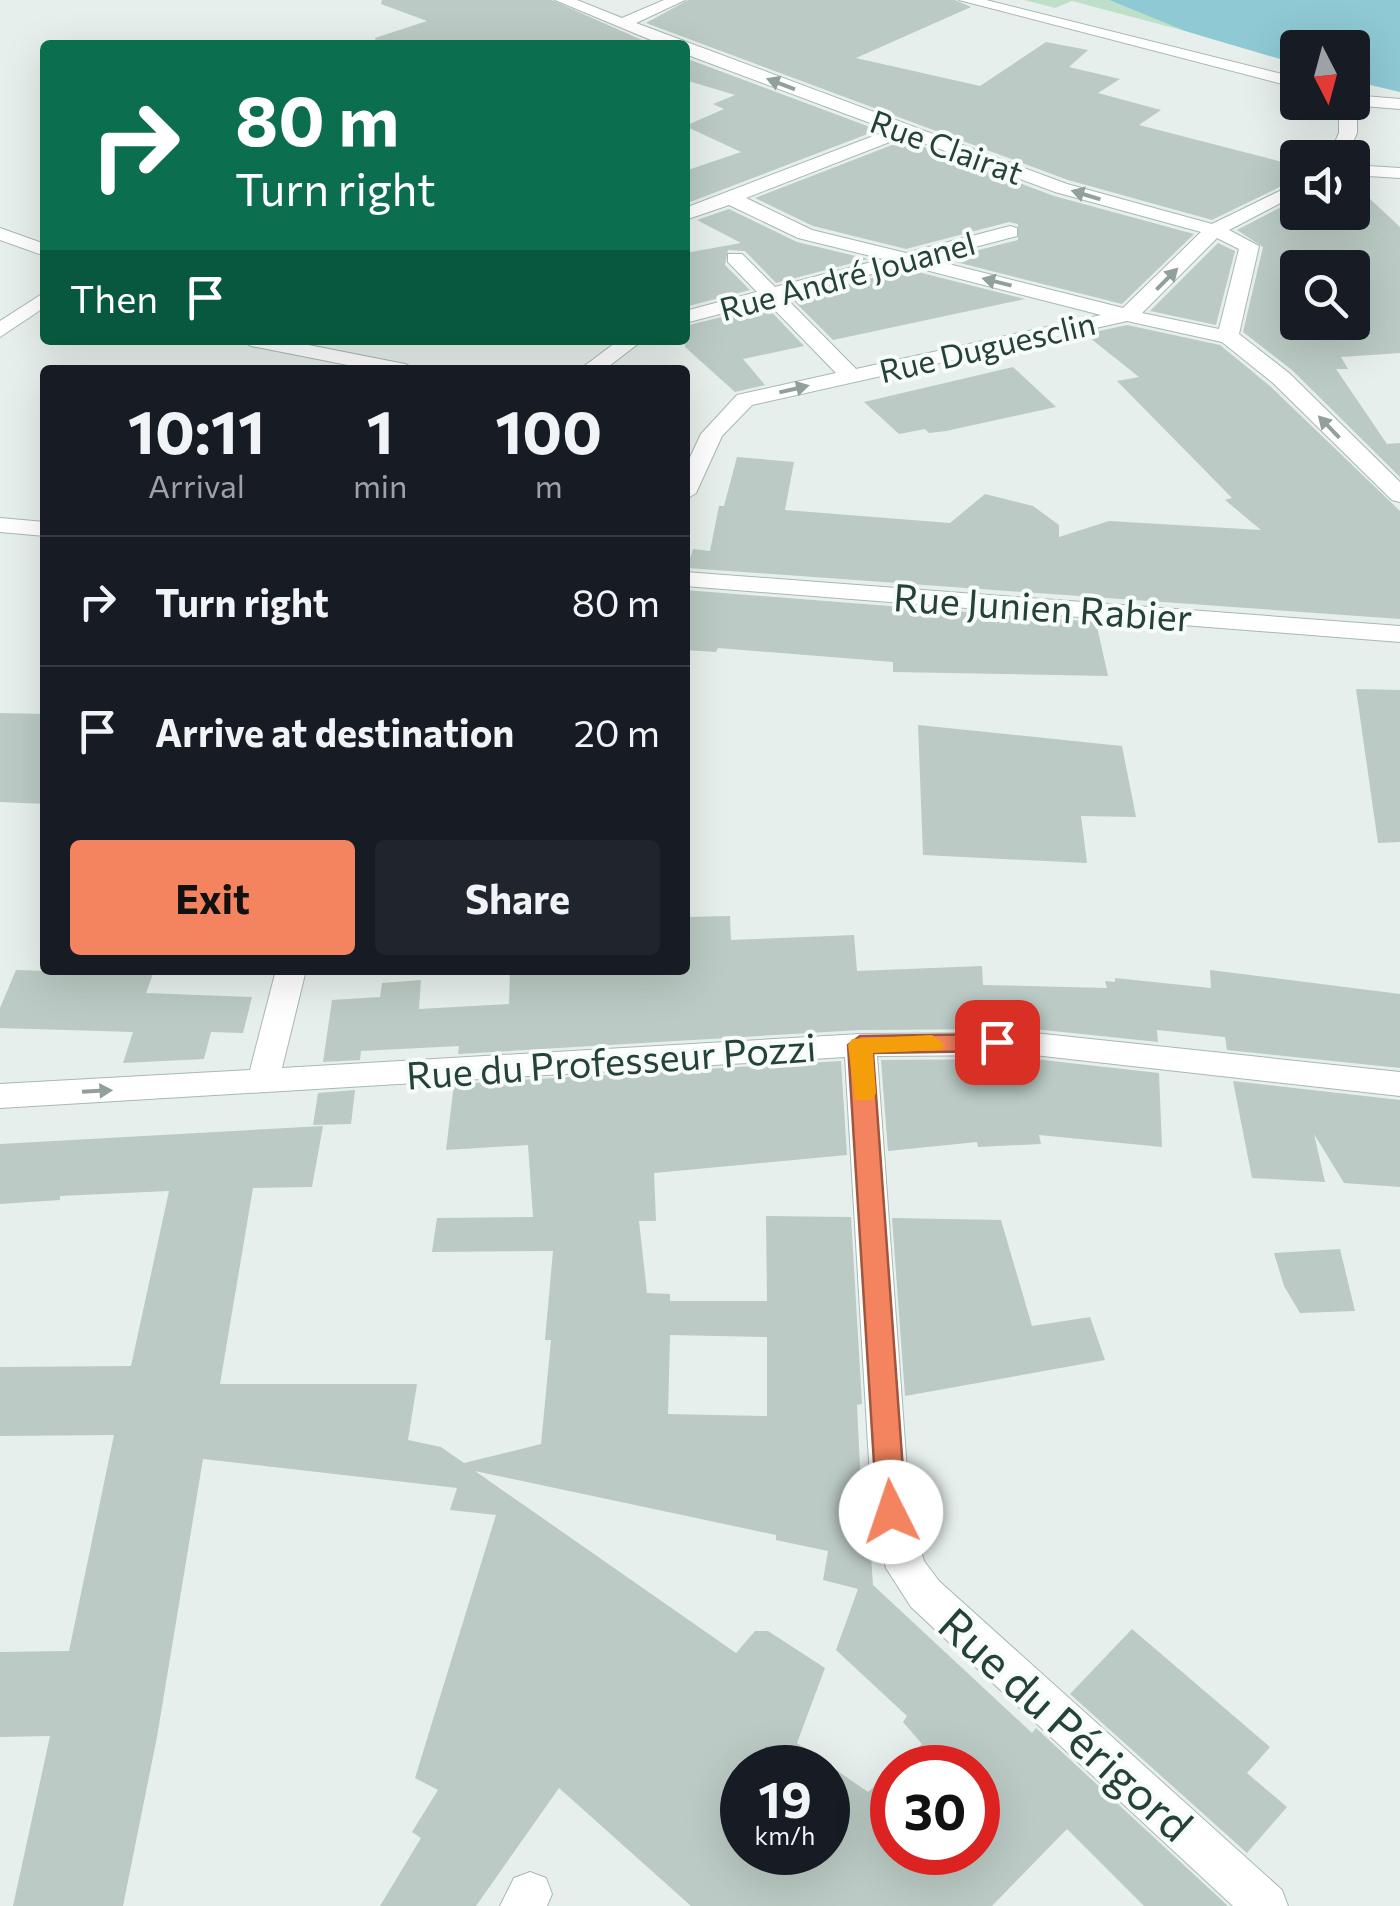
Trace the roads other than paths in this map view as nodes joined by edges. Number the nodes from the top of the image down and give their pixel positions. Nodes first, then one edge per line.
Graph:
1 (563, 0) edge
2 (676, 0) edge
3 (967, 0) edge
4 (620, 24) junction
5 (645, 33) junction
6 (626, 40) edge
7 (664, 40) edge
8 (690, 50) edge
9 (1280, 78) edge
10 (1370, 101) edge
11 (1400, 104) edge
12 (904, 130) junction
13 (1370, 171) edge
14 (1400, 173) edge
15 (1280, 196) edge
16 (730, 198) junction
17 (690, 212) edge
18 (1214, 230) junction
19 (1010, 232) dead end
20 (0, 234) edge
21 (40, 248) edge
22 (735, 258) dead end
23 (906, 260) junction
24 (771, 294) junction
25 (40, 302) edge
26 (1127, 315) junction
27 (40, 316) edge
28 (690, 317) edge
29 (6, 326) edge
30 (1228, 336) junction
31 (278, 345) edge
32 (626, 345) edge
33 (380, 365) edge
34 (597, 365) edge
35 (851, 376) junction
36 (690, 429) edge
37 (712, 434) junction
38 (690, 482) edge
39 (1400, 495) edge
40 (0, 526) edge
41 (40, 529) edge
42 (690, 580) edge
43 (1400, 634) edge
44 (290, 975) edge
45 (860, 1045) junction
46 (263, 1082) junction
47 (1400, 1084) edge
48 (0, 1096) edge
49 (1266, 1906) edge

1 - 4 street
2 - 4 street
3 - 9 street
4 - 5 street
5 - 6 street
5 - 7 street
12 -> 8 street, Rue Clairat
10 - 11 street
12 - 16 street
18 -> 12 street, Rue Clairat
13 - 14 street
15 - 18 street, Rue Duguesclin
16 - 17 street
16 - 23 street
26 -> 18 street, Rue Duguesclin
18 - 30 street
19 - 23 street, Rue André Jouanel
20 - 21 street
22 - 24 street
23 - 24 street, Rue André Jouanel
26 -> 23 street
24 - 28 street, Rue André Jouanel
24 - 35 street
25 - 29 street
26 - 30 street
26 - 35 street, Rue Duguesclin
27 - 29 street
39 -> 30 street
31 - 33 street
32 - 34 street
37 -> 35 street, Rue Duguesclin
36 - 37 street
37 - 38 street, Rue Duguesclin
40 - 41 street
42 - 43 street, Rue Junien Rabier
44 - 46 street
45 - 46 street, Rue du Professeur Pozzi
45 - 47 street, Rue du Professeur Pozzi
45 - 49 street, Rue du Périgord
48 -> 46 street, Rue du Professeur Pozzi

